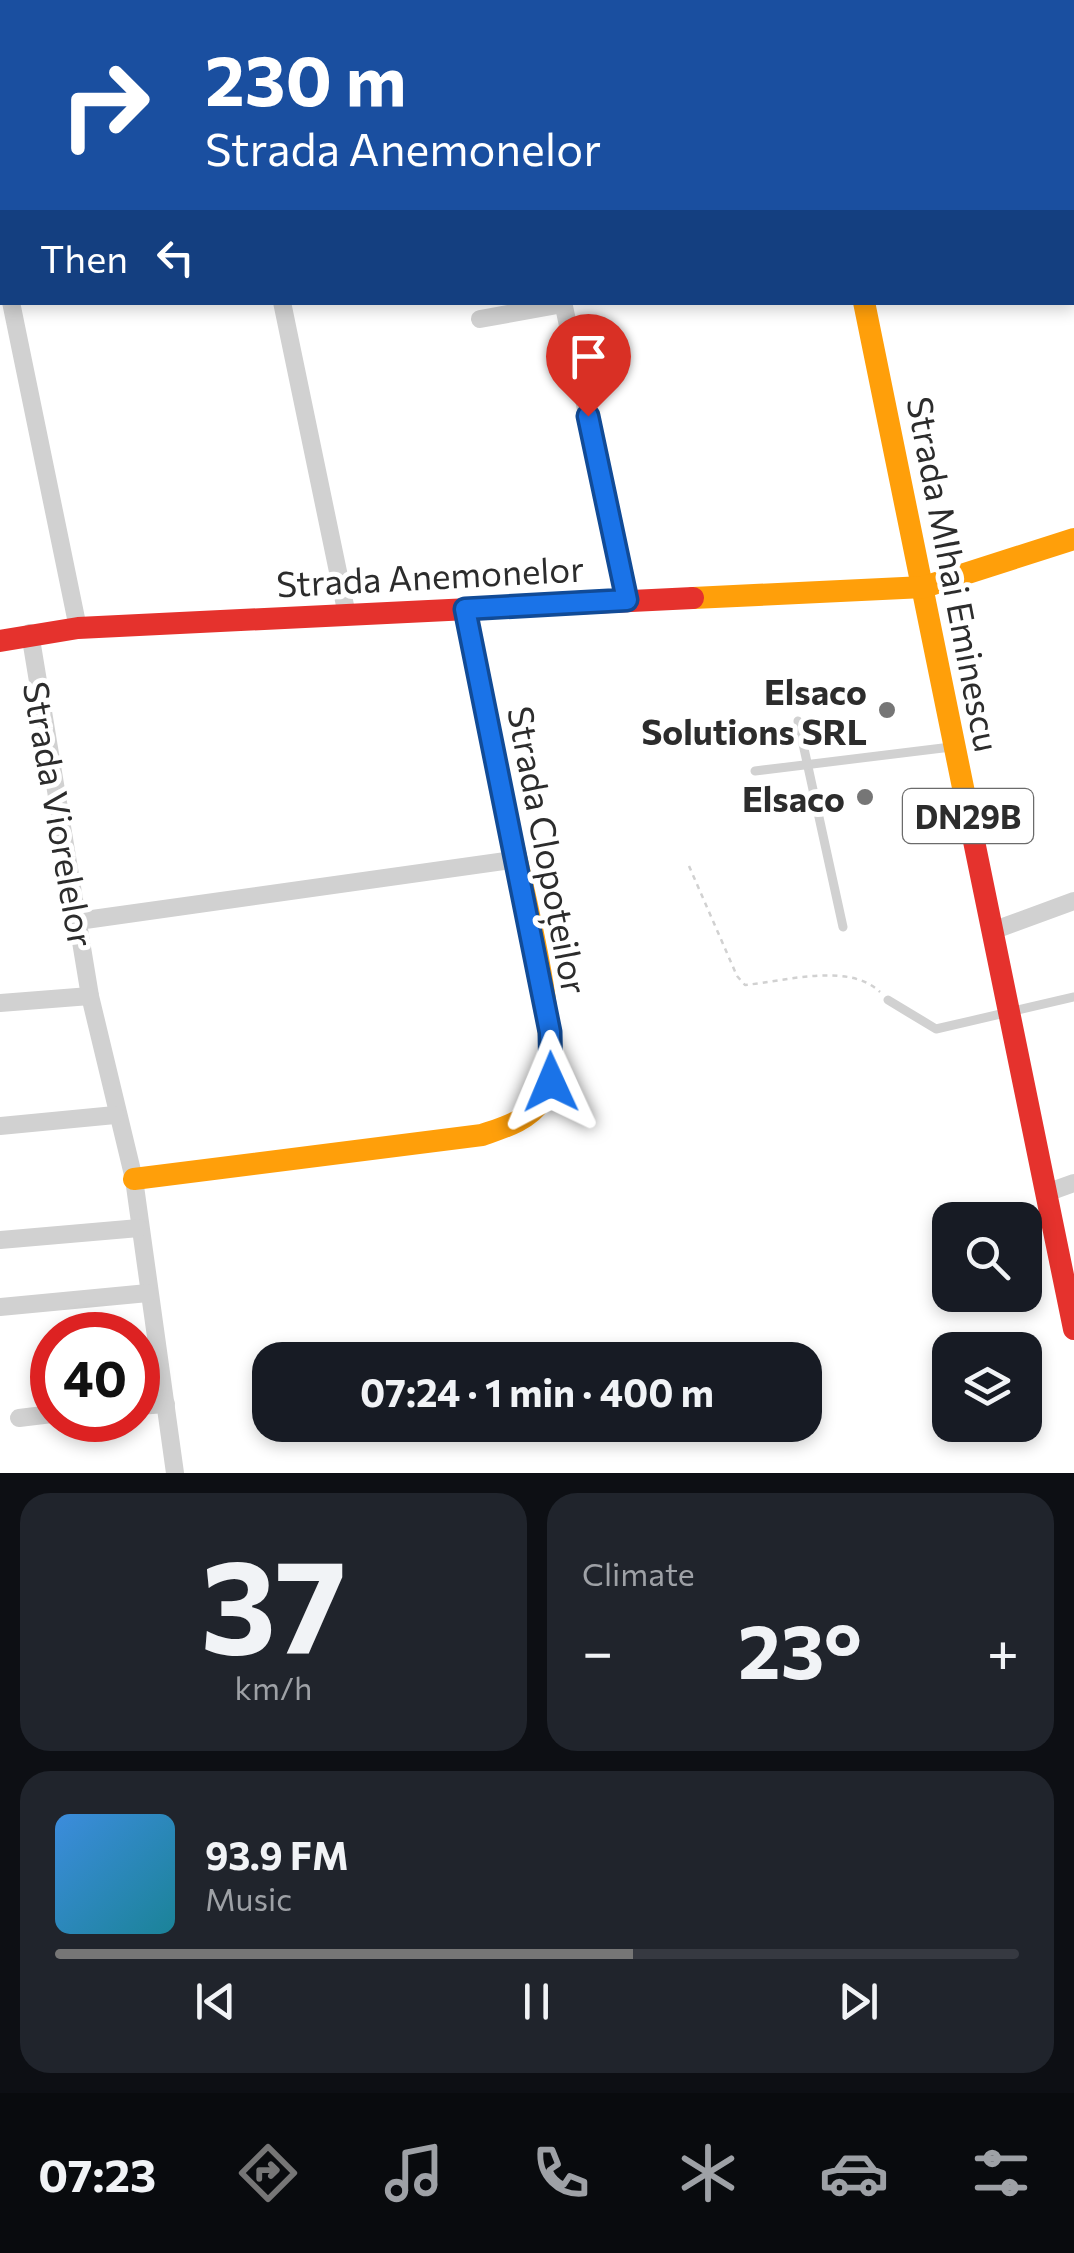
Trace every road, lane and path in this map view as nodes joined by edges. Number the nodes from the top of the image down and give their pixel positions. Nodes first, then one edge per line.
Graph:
1 (12, 305) edge
2 (283, 305) edge
3 (553, 305) edge
4 (563, 305) edge
5 (865, 305) edge
6 (480, 319) dead end
7 (1074, 539) edge
8 (924, 587) junction
9 (627, 600) junction
10 (465, 609) junction
11 (348, 614) junction
12 (78, 628) junction
13 (30, 633) junction
14 (0, 641) edge
15 (798, 721) dead end
16 (954, 747) junction
17 (807, 768) junction
18 (755, 770) dead end
19 (512, 860) junction
20 (689, 866) dead end
21 (1074, 902) edge
22 (78, 921) junction
23 (844, 927) dead end
24 (992, 931) junction
25 (90, 996) junction
26 (1074, 997) edge
27 (888, 1000) joint
28 (0, 1004) edge
29 (1007, 1012) junction
30 (115, 1115) junction
31 (0, 1126) edge
32 (134, 1178) junction
33 (1074, 1183) edge
34 (1046, 1193) junction
35 (140, 1228) junction
36 (0, 1240) edge
37 (148, 1293) junction
38 (0, 1307) edge
39 (1074, 1329) edge
40 (160, 1404) edge
41 (166, 1404) junction
42 (30, 1417) edge
43 (19, 1418) dead end
44 (175, 1473) edge

1 - 12 street
2 - 11 street
3 - 6 street
4 - 9 street
5 - 8 street, Strada MIhai Eminescu / DN29B
7 - 8 street, Strada Anemonelor
8 - 9 street, Strada Anemonelor
8 - 16 street, Strada MIhai Eminescu / DN29B
9 - 10 street, Strada Anemonelor
10 - 11 street, Strada Anemonelor
10 - 19 street, Strada Clopoțeilor
11 - 12 street, Strada Anemonelor
12 - 13 street, Strada Anemonelor
13 - 14 street, Strada Anemonelor
13 - 22 street, Strada Viorelelor
15 - 17 lane
16 - 17 lane
16 - 24 street, Strada MIhai Eminescu / DN29B
17 - 18 lane
17 - 23 lane
19 - 22 street
19 - 32 street, Strada Clopoțeilor
20 - 27 path
21 - 24 street
22 - 25 street, Strada Viorelelor
24 - 29 street, Strada MIhai Eminescu / DN29B
25 - 28 street, Strada Viorelelor
25 - 30 street, Strada Viorelelor
26 - 29 lane
27 - 29 lane
29 - 34 street, Strada MIhai Eminescu / DN29B
30 - 31 street
30 - 32 street, Strada Viorelelor
32 - 35 street, Strada Viorelelor
33 - 34 street
34 - 39 street, Strada MIhai Eminescu / DN29B
35 - 36 street
35 - 37 street, Strada Viorelelor
37 - 38 street
37 - 41 street, Strada Viorelelor
40 - 41 street
41 - 44 street, Strada Viorelelor
42 - 43 street

